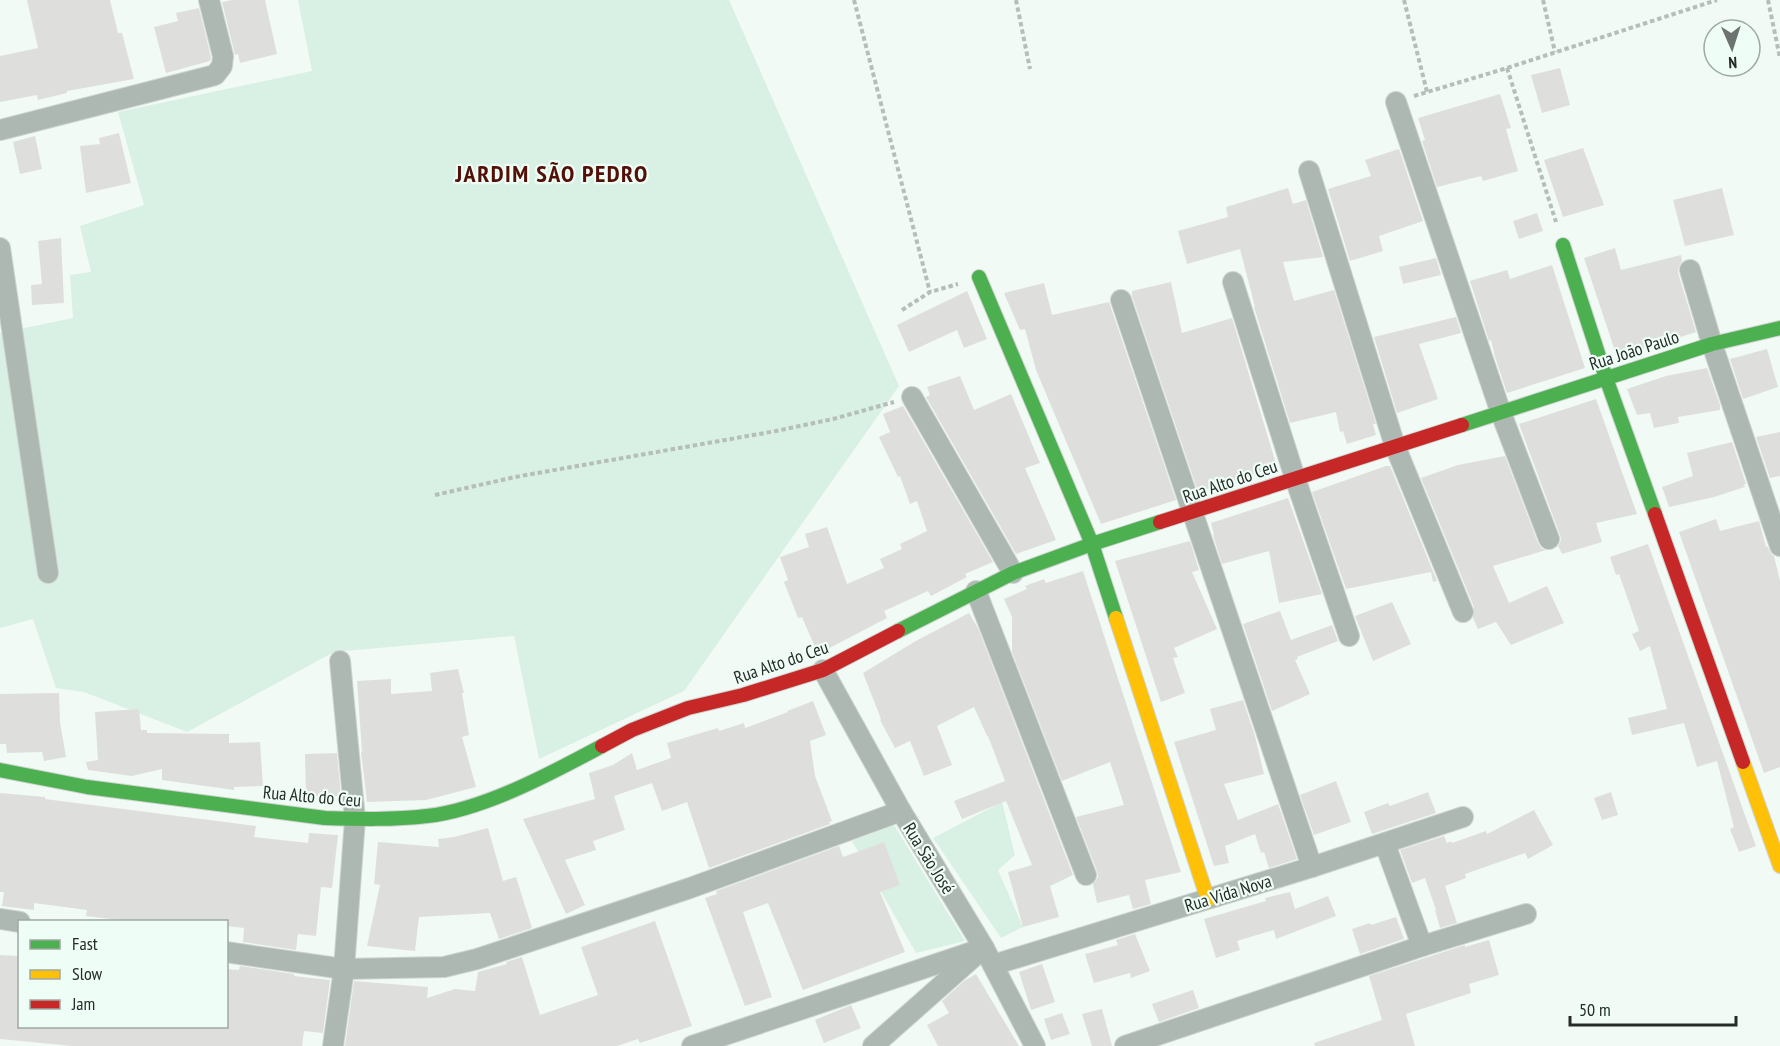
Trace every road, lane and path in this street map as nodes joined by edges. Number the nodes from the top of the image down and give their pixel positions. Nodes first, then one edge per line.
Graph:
1 (209, 0) edge
2 (854, 0) edge
3 (1016, 0) edge
4 (1404, 0) edge
5 (1543, 0) edge
6 (1717, 0) edge
7 (1768, 0) edge
8 (1555, 52) junction
9 (1780, 58) edge
10 (1507, 68) junction
11 (1030, 69) dead end
12 (1427, 92) junction
13 (1396, 102) joint
14 (0, 130) edge
15 (1309, 171) dead end
16 (1563, 244) joint
17 (0, 248) edge
18 (1690, 270) dead end
19 (979, 277) joint
20 (1233, 282) dead end
21 (930, 292) junction
22 (1121, 300) dead end
23 (902, 310) dead end
24 (1780, 328) edge
25 (1712, 344) junction
26 (1606, 378) junction
27 (912, 397) joint
28 (1501, 413) junction
29 (1395, 446) junction
30 (1294, 478) junction
31 (435, 495) dead end
32 (1192, 513) junction
33 (1774, 513) edge
34 (1549, 538) dead end
35 (1092, 544) junction
36 (1780, 546) edge
37 (48, 573) dead end
38 (1013, 573) junction
39 (976, 591) junction
40 (1463, 612) dead end
41 (1349, 636) dead end
42 (340, 661) dead end
43 (823, 670) junction
44 (0, 770) edge
45 (901, 811) junction
46 (1463, 818) dead end
47 (355, 819) junction
48 (1385, 844) junction
49 (1780, 866) edge
50 (1312, 867) junction
51 (1086, 875) dead end
52 (1208, 900) junction
53 (1526, 914) dead end
54 (0, 919) edge
55 (18, 922) edge
56 (1422, 946) junction
57 (228, 952) edge
58 (989, 956) junction
59 (344, 969) junction
60 (333, 1046) edge
61 (692, 1046) edge
62 (873, 1046) edge
63 (1035, 1046) edge
64 (1125, 1046) edge

1 - 14 street
2 - 21 path
3 - 11 path
4 - 12 path
5 - 8 path
6 - 8 path
7 - 9 path
8 - 10 path
10 - 12 path
10 - 16 path
12 - 13 path
13 - 28 street
15 - 29 street
16 - 26 street
17 - 37 street
18 - 25 street
19 - 21 path
19 - 35 street
20 - 30 street
21 - 23 path
22 - 32 street
24 - 25 street, Rua João Paulo
25 - 26 street, Rua João Paulo
25 - 33 street
26 - 28 street, Rua João Paulo
26 - 49 street
27 - 31 path
27 - 38 street
28 - 29 street, Rua Alto do Ceu
28 - 34 street
29 - 30 street, Rua Alto do Ceu
29 - 40 street
30 - 32 street, Rua Alto do Ceu
30 - 41 street
32 - 35 street, Rua Alto do Ceu
32 - 50 street
33 - 36 street
35 - 38 street, Rua Alto do Ceu
35 - 52 street
38 - 39 street, Rua Alto do Ceu
39 - 43 street, Rua Alto do Ceu
39 - 51 street
42 - 47 street
43 - 45 street, Rua São José
43 - 47 street, Rua Alto do Ceu
44 - 47 street, Rua Alto do Ceu
45 - 58 street, Rua São José
45 - 59 street
46 - 48 street, Rua Vida Nova
47 - 59 street
48 - 50 street, Rua Vida Nova
48 - 56 street
50 - 52 street, Rua Vida Nova
52 - 58 street, Rua Vida Nova
53 - 56 street
54 - 55 street
56 - 64 street
57 - 59 street
58 - 61 street, Rua Vida Nova
58 - 62 street
58 - 63 street, Rua São José
59 - 60 street

